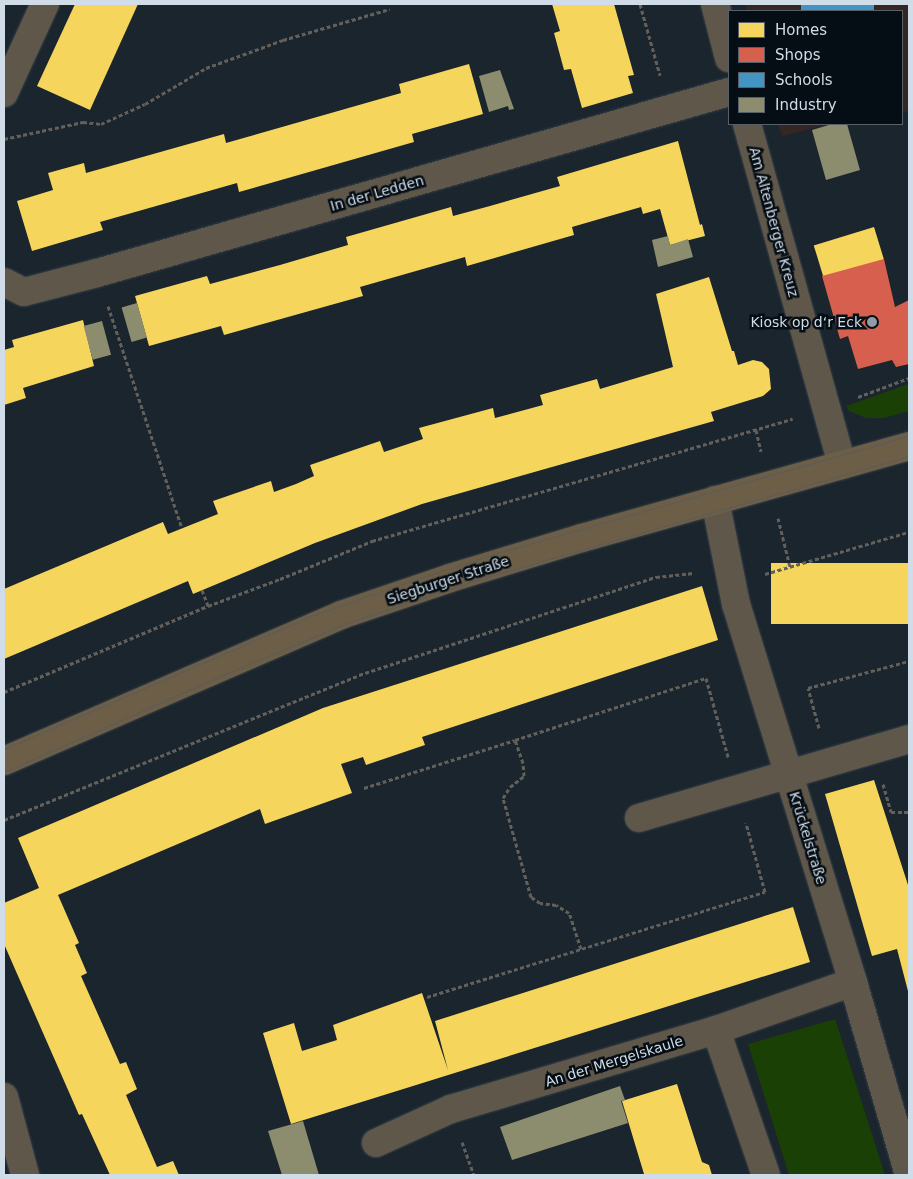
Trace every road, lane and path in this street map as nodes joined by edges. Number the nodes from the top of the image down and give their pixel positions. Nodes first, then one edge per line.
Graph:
1 (45, 4) edge
2 (640, 4) edge
3 (715, 4) edge
4 (390, 9) dead end
5 (728, 54) edge
6 (728, 92) edge
7 (4, 93) edge
8 (670, 110) junction
9 (747, 125) edge
10 (4, 139) edge
11 (97, 273) junction
12 (14, 287) edge
13 (909, 378) edge
14 (826, 409) junction
15 (909, 446) edge
16 (842, 465) junction
17 (715, 500) junction
18 (182, 528) dead end
19 (909, 532) edge
20 (728, 574) junction
21 (202, 590) dead end
22 (208, 606) junction
23 (909, 661) edge
24 (4, 692) edge
25 (909, 739) edge
26 (515, 740) junction
27 (873, 750) junction
28 (4, 760) edge
29 (828, 763) junction
30 (789, 775) junction
31 (364, 788) dead end
32 (737, 790) junction
33 (909, 812) edge
34 (639, 818) dead end
35 (4, 820) edge
36 (581, 949) junction
37 (853, 982) junction
38 (427, 997) dead end
39 (716, 1030) junction
40 (4, 1097) edge
41 (376, 1143) dead end
42 (25, 1175) edge
43 (766, 1175) edge
44 (909, 1175) edge

1 - 7 street
2 - 8 path
3 - 5 street
4 - 10 path
6 - 8 street, In der Ledden
8 - 11 street, In der Ledden
9 - 14 street, Am Altenberger Kreuz
11 - 12 street, In der Ledden
11 - 18 path
13 - 14 path
14 - 16 street, Am Altenberger Kreuz
14 - 22 path
15 - 16 main road, Siegburger Straße
16 - 17 main road, Siegburger Straße
17 - 20 street, Krückelstraße
17 - 28 main road, Siegburger Straße
19 - 20 path
20 - 30 street, Krückelstraße
20 - 35 path
21 - 22 path
22 - 24 path
23 - 29 path
25 - 27 street
26 - 31 path
26 - 32 path
26 - 36 path
27 - 29 street
27 - 33 path
29 - 30 street
30 - 32 street
30 - 37 street, Krückelstraße
32 - 34 street
32 - 36 path
36 - 38 path
37 - 39 street, An der Mergelskaule
37 - 44 street, Krückelstraße
39 - 41 street, An der Mergelskaule
39 - 43 street
40 - 42 street

